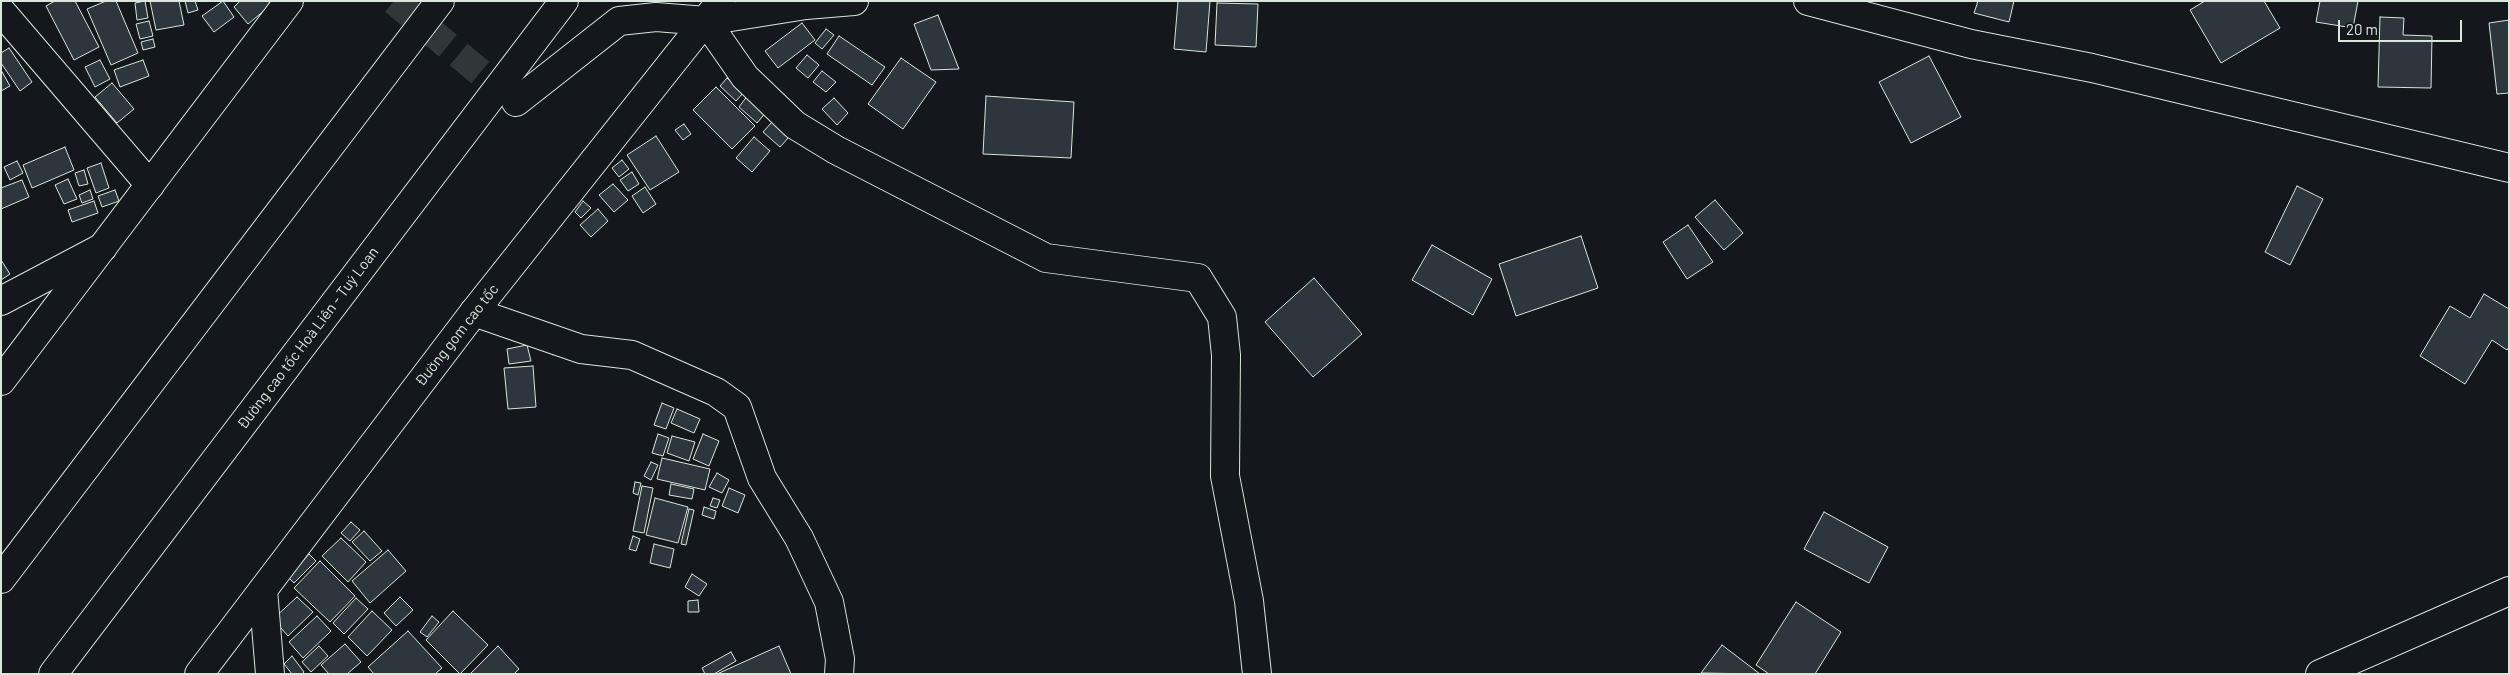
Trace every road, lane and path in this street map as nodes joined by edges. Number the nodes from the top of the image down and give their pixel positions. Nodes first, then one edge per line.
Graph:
1 (289, 1) edge
2 (440, 1) edge
3 (564, 1) edge
4 (854, 1) edge
5 (1808, 1) edge
6 (1, 10) edge
7 (714, 11) edge
8 (516, 102) dead end
9 (2509, 168) edge
10 (150, 185) junction
11 (103, 247) junction
12 (1, 301) edge
13 (474, 312) junction
14 (1, 381) edge
15 (1, 579) edge
16 (263, 590) junction
17 (2509, 591) edge
18 (53, 674) edge
19 (199, 674) edge
20 (270, 674) edge
21 (840, 674) edge
22 (1257, 674) edge
23 (2320, 674) edge

1 - 10 main road
2 - 15 main road
3 - 18 main road, Đường cao tốc Hoà Liên - Tuý Loan
4 - 7 main road
5 - 9 main road
6 - 10 main road
7 - 8 main road
7 - 13 main road, Đường gom cao tốc
7 - 22 main road
10 - 11 main road
11 - 12 main road
11 - 14 main road
13 - 16 main road, Đường gom cao tốc
13 - 21 main road
16 - 19 main road, Đường gom cao tốc
16 - 20 main road
17 - 23 main road

